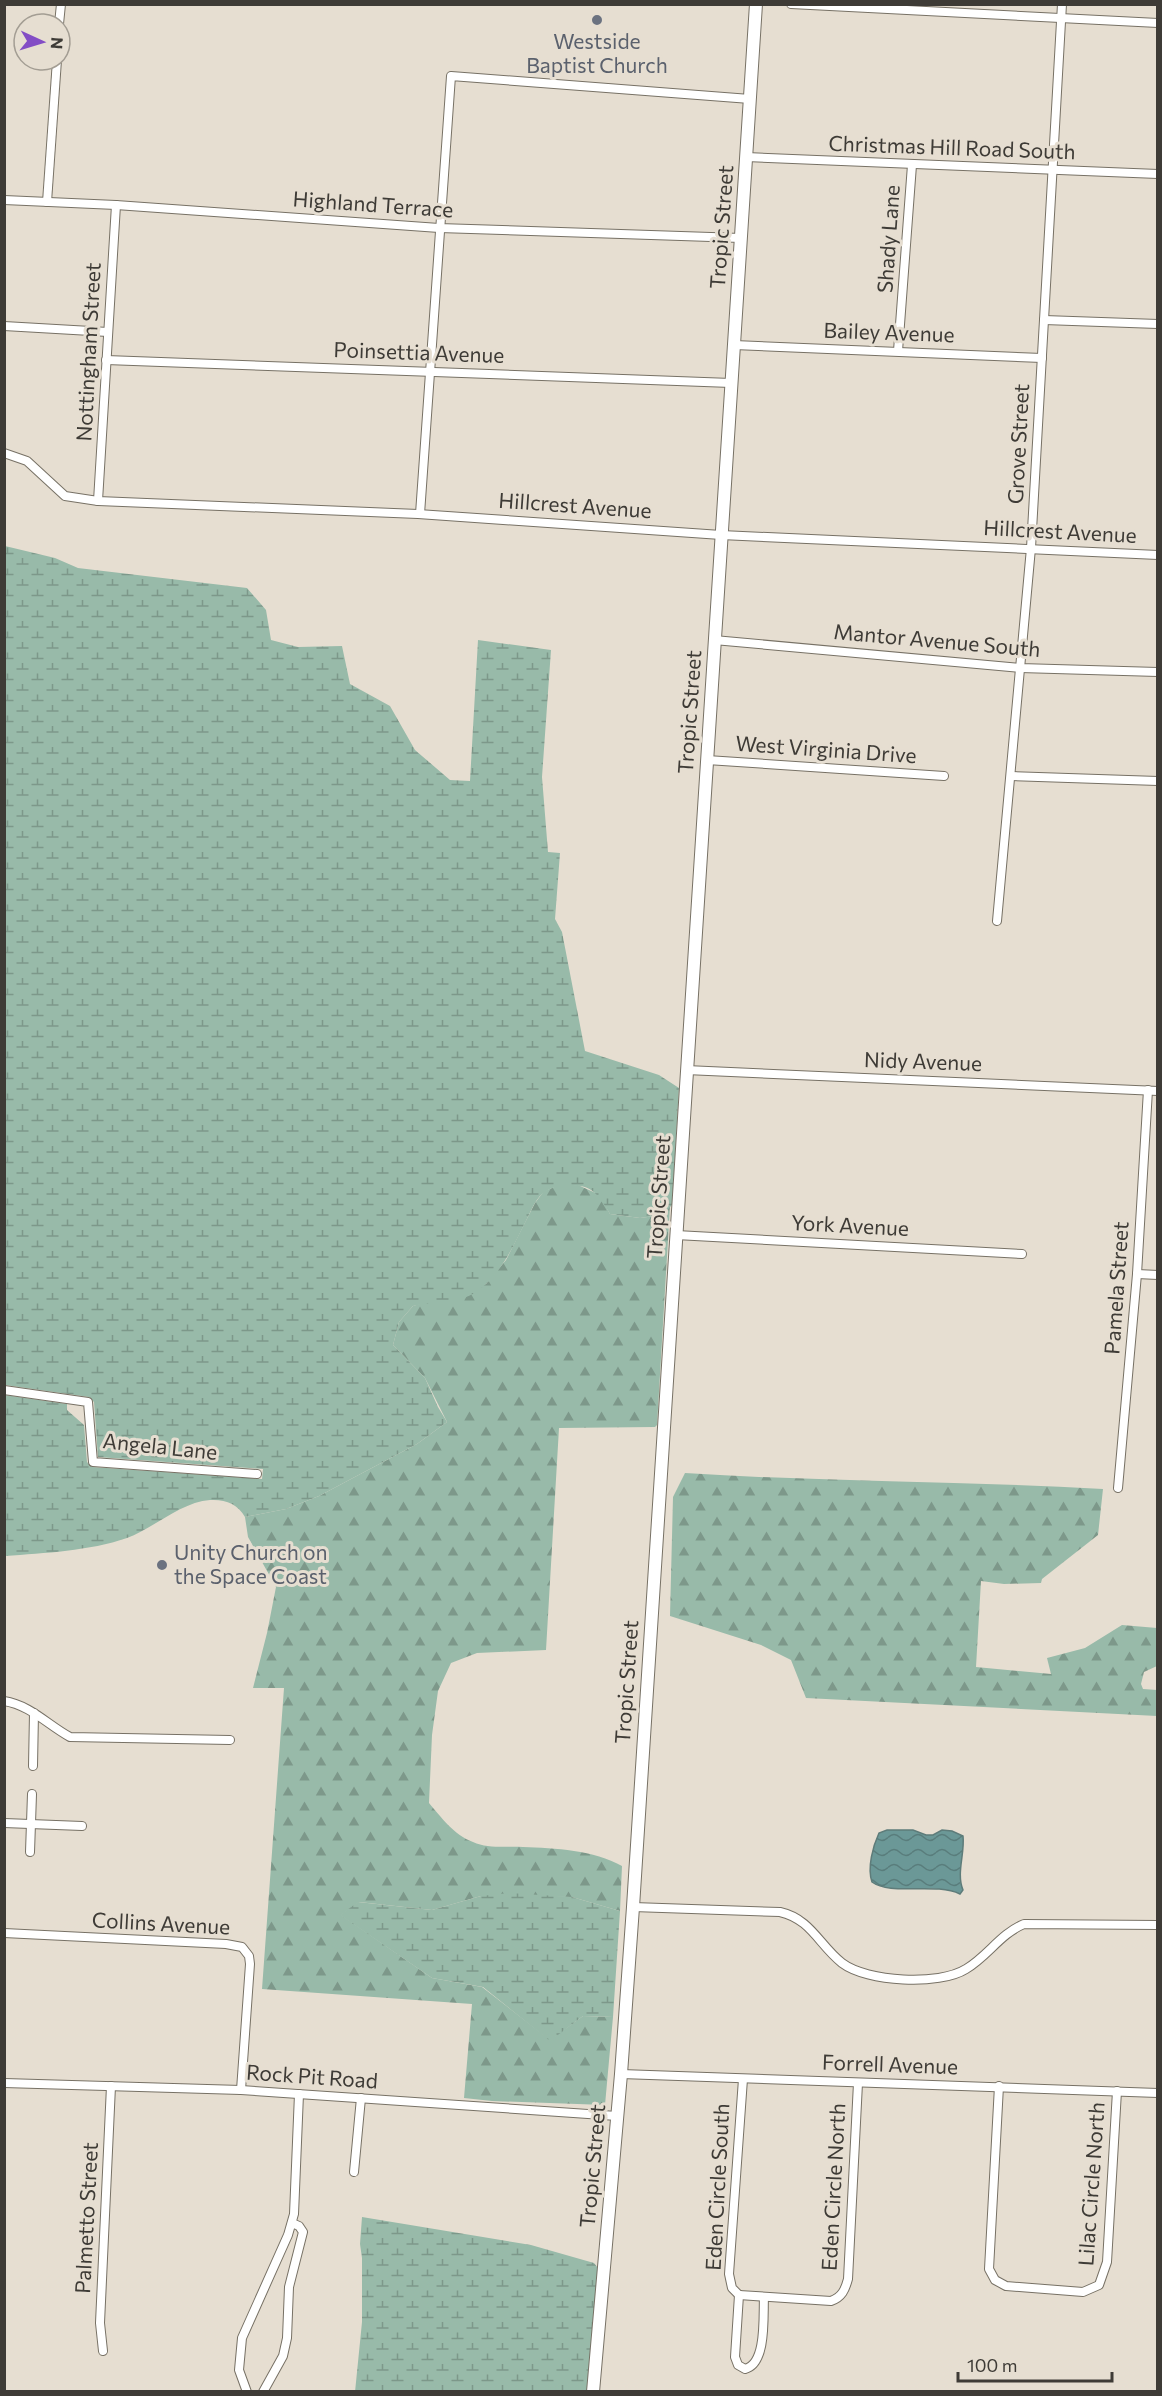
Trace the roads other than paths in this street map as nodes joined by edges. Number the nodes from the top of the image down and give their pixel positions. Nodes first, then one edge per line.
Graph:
1 (756, 4) edge
2 (791, 4) edge
3 (1062, 4) edge
4 (911, 8) edge
5 (1062, 18) junction
6 (1158, 23) edge
7 (56, 72) edge
8 (750, 99) junction
9 (746, 157) junction
10 (912, 165) junction
11 (1052, 170) junction
12 (1158, 174) edge
13 (4, 200) edge
14 (46, 202) junction
15 (116, 205) junction
16 (439, 228) junction
17 (741, 238) junction
18 (1044, 320) junction
19 (1158, 324) edge
20 (4, 326) edge
21 (108, 332) junction
22 (734, 345) junction
23 (898, 351) junction
24 (1042, 358) junction
25 (106, 360) junction
26 (431, 371) junction
27 (731, 383) junction
28 (4, 453) edge
29 (98, 501) junction
30 (420, 514) junction
31 (721, 535) junction
32 (1031, 548) junction
33 (1158, 555) edge
34 (714, 640) junction
35 (1020, 668) junction
36 (1158, 672) edge
37 (706, 760) junction
38 (1011, 776) junction
39 (944, 777) dead end
40 (1158, 781) edge
41 (997, 921) dead end
42 (686, 1070) junction
43 (1153, 1090) edge
44 (676, 1235) junction
45 (1022, 1254) dead end
46 (1137, 1274) junction
47 (1158, 1275) edge
48 (4, 1390) edge
49 (257, 1474) dead end
50 (1118, 1488) dead end
51 (4, 1701) edge
52 (34, 1713) junction
53 (230, 1740) dead end
54 (33, 1766) dead end
55 (32, 1794) dead end
56 (4, 1823) edge
57 (31, 1823) junction
58 (82, 1826) dead end
59 (30, 1852) dead end
60 (633, 1907) junction
61 (1158, 1925) edge
62 (4, 1933) edge
63 (621, 2074) junction
64 (743, 2079) junction
65 (4, 2083) edge
66 (858, 2083) junction
67 (111, 2086) junction
68 (999, 2086) junction
69 (241, 2090) junction
70 (1117, 2091) junction
71 (1158, 2093) edge
72 (299, 2094) junction
73 (361, 2098) junction
74 (617, 2116) junction
75 (354, 2172) dead end
76 (292, 2223) junction
77 (740, 2295) junction
78 (764, 2297) junction
79 (103, 2351) dead end
80 (247, 2391) edge
81 (263, 2391) edge
82 (593, 2391) edge

1 - 8 street, Tropic Street
2 - 4 street
3 - 5 street, Grove Street
4 - 5 street
5 - 6 street
5 - 11 street, Grove Street
7 - 14 street
8 - 9 street, Tropic Street
8 - 16 street
9 - 10 street, Christmas Hill Road South
9 - 17 street, Tropic Street
10 - 11 street, Christmas Hill Road South
10 - 23 street, Shady Lane
11 - 12 street, Christmas Hill Road South
11 - 18 street, Grove Street
13 - 14 street, Highland Terrace
14 - 15 street, Highland Terrace
15 - 16 street, Highland Terrace
15 - 21 street, Nottingham Street
16 - 17 street, Highland Terrace
16 - 26 street
17 - 22 street, Tropic Street
18 - 19 street
18 - 24 street, Grove Street
20 - 21 street
21 - 25 street, Nottingham Street
22 - 23 street, Bailey Avenue
22 - 27 street, Tropic Street
23 - 24 street, Bailey Avenue
24 - 32 street, Grove Street
25 - 26 street, Poinsettia Avenue
25 - 29 street, Nottingham Street
26 - 27 street, Poinsettia Avenue
26 - 30 street
27 - 31 street, Tropic Street
28 - 29 street, Hillcrest Avenue
29 - 30 street, Hillcrest Avenue
30 - 31 street, Hillcrest Avenue
31 - 32 street, Hillcrest Avenue
31 - 34 street, Tropic Street
32 - 33 street, Hillcrest Avenue
32 - 35 street, Grove Street
34 - 35 street, Mantor Avenue South
34 - 37 street, Tropic Street
35 - 36 street, Mantor Avenue South
35 - 38 street, Grove Street
37 - 39 street, West Virginia Drive
37 - 42 street, Tropic Street
38 - 40 street
38 - 41 street, Grove Street
42 - 43 street, Nidy Avenue
42 - 44 street, Tropic Street
43 - 46 street, Pamela Street
44 - 45 street, York Avenue
44 - 60 street, Tropic Street
46 - 47 street
46 - 50 street, Pamela Street
48 - 49 street, Angela Lane
51 - 52 street
52 - 53 street
52 - 54 street
55 - 57 street
56 - 57 street
57 - 58 street
57 - 59 street
60 - 61 street
60 - 63 street, Tropic Street
62 - 69 street, Collins Avenue
63 - 64 street, Forrell Avenue
63 - 74 street, Tropic Street
64 - 66 street, Forrell Avenue
64 - 77 street, Eden Circle South
65 - 67 street, Rock Pit Road
66 - 68 street, Forrell Avenue
66 - 78 street, Eden Circle North
67 - 69 street, Rock Pit Road
67 - 79 street, Palmetto Street
68 - 70 street, Forrell Avenue
68 - 70 street, Lilac Circle North
69 - 72 street, Rock Pit Road
70 - 71 street, Forrell Avenue
72 - 73 street, Rock Pit Road
72 - 76 street
73 - 74 street, Rock Pit Road
73 - 75 street
74 - 82 street, Tropic Street
76 - 80 street
76 - 81 street
77 - 78 street, Eden Circle North
77 - 78 street

